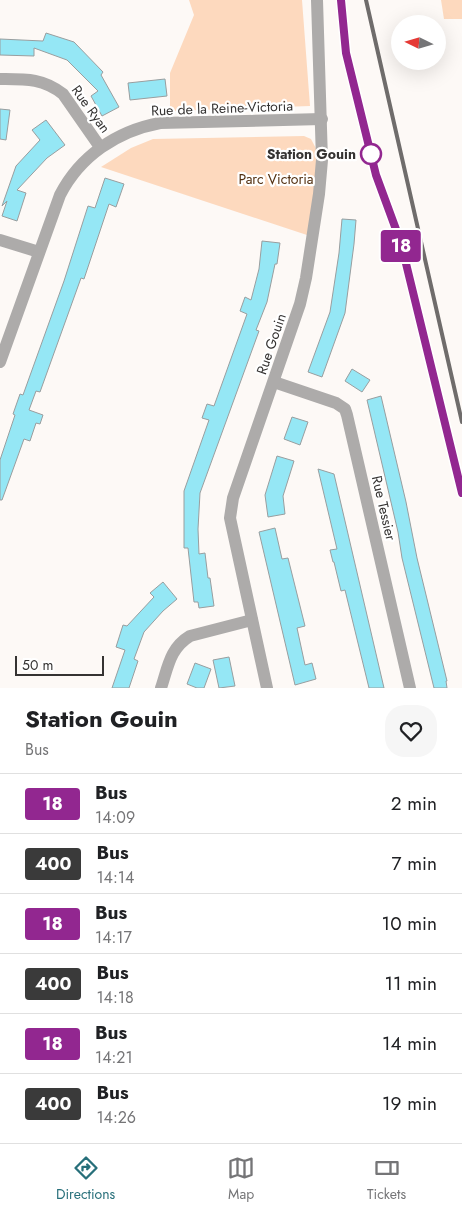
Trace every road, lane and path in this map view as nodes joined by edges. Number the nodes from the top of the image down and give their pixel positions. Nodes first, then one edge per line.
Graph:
1 (317, 0) edge
2 (0, 79) edge
3 (322, 119) junction
4 (100, 147) junction
5 (0, 240) edge
6 (39, 252) junction
7 (0, 362) edge
8 (274, 382) junction
9 (252, 620) junction
10 (161, 688) edge
11 (267, 688) edge
12 (410, 688) edge

1 - 3 street, Rue Gouin
2 - 4 street, Rue Ryan
3 - 4 street, Rue de la Reine-Victoria
3 - 8 street, Rue Gouin
4 - 6 street, Rue de la Reine-Victoria
5 - 6 street
6 - 7 street, Rue de la Reine-Victoria
8 - 9 street, Rue Gouin
8 - 12 street, Rue Tessier
9 - 10 street
9 - 11 street, Rue Gouin

